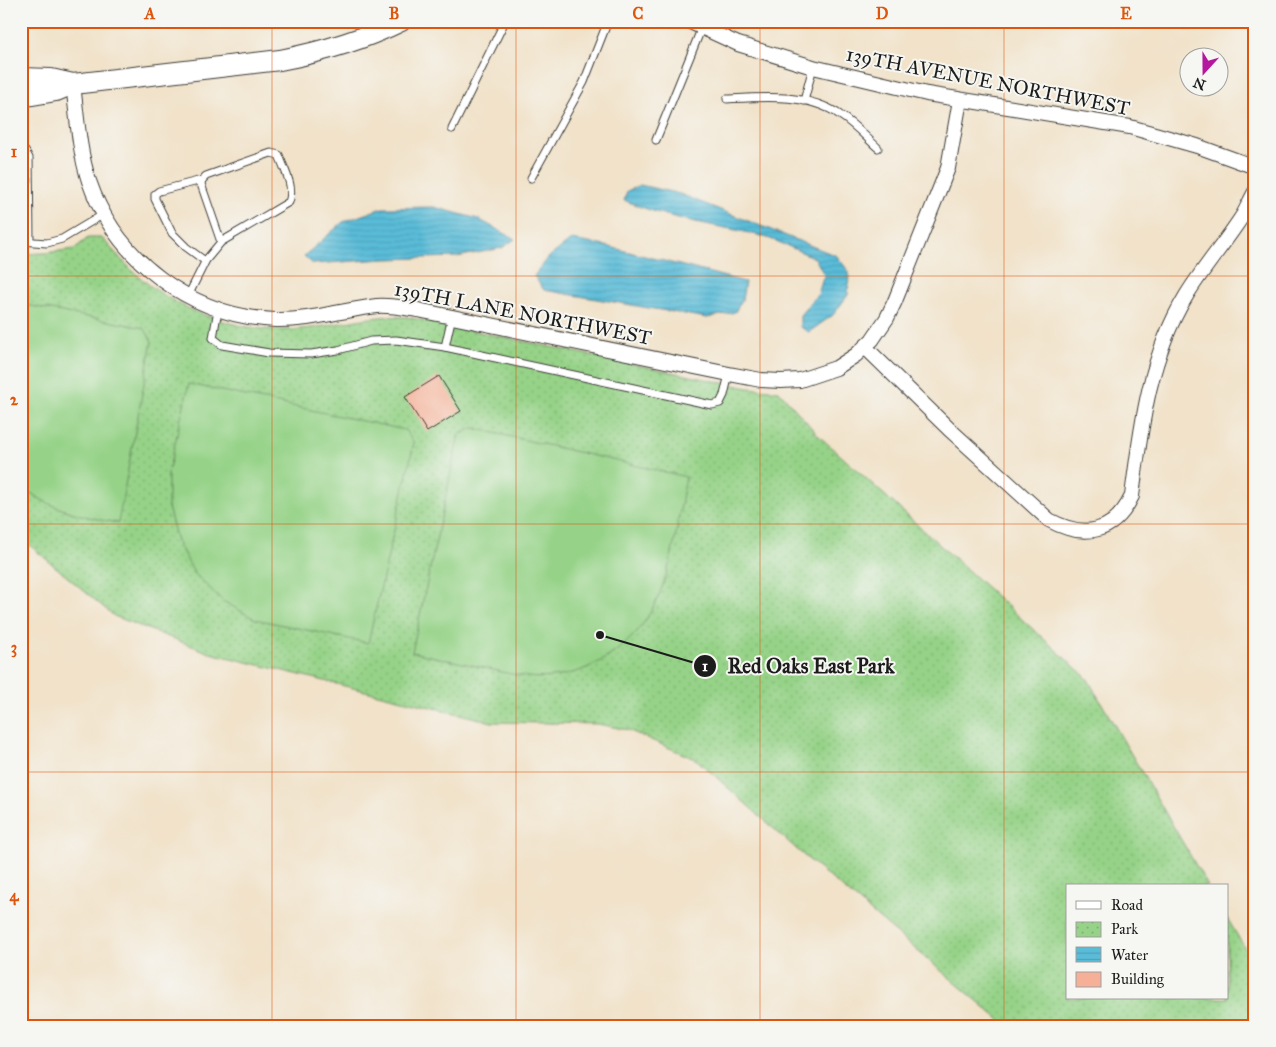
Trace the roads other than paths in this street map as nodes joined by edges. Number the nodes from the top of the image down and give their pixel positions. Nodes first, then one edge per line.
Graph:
1 (400, 21) edge
2 (505, 21) edge
3 (608, 21) edge
4 (688, 21) edge
5 (703, 25) edge
6 (813, 67) junction
7 (21, 78) edge
8 (73, 84) junction
9 (21, 97) edge
10 (727, 99) dead end
11 (960, 100) junction
12 (804, 101) junction
13 (452, 129) dead end
14 (656, 140) dead end
15 (878, 148) dead end
16 (21, 150) edge
17 (1255, 167) edge
18 (531, 178) dead end
19 (202, 180) junction
20 (1255, 192) edge
21 (104, 214) junction
22 (21, 241) edge
23 (30, 241) junction
24 (221, 242) junction
25 (205, 262) junction
26 (188, 296) junction
27 (218, 309) junction
28 (452, 316) junction
29 (445, 347) junction
30 (865, 347) junction
31 (729, 374) junction

1 - 8 street
2 - 13 lane
3 - 18 lane
4 - 5 street, 139TH AVENUE NORTHWEST
5 - 6 street, 139TH AVENUE NORTHWEST
5 - 14 lane
6 - 11 street, 139TH AVENUE NORTHWEST
6 - 12 lane
7 - 8 street
8 - 9 street
8 - 21 street, 139TH LANE NORTHWEST
10 - 12 lane
11 - 17 street, 139TH AVENUE NORTHWEST
11 - 30 street, 139TH LANE NORTHWEST
12 - 15 lane
16 - 23 lane
19 - 24 lane
19 - 24 lane
19 - 25 lane
20 - 30 street
21 - 23 lane
21 - 26 street, 139TH LANE NORTHWEST
22 - 23 lane
24 - 25 lane
25 - 26 lane
26 - 27 street, 139TH LANE NORTHWEST
27 - 28 street, 139TH LANE NORTHWEST
27 - 29 lane
28 - 29 lane
28 - 31 street, 139TH LANE NORTHWEST
29 - 31 lane
30 - 31 street, 139TH LANE NORTHWEST

